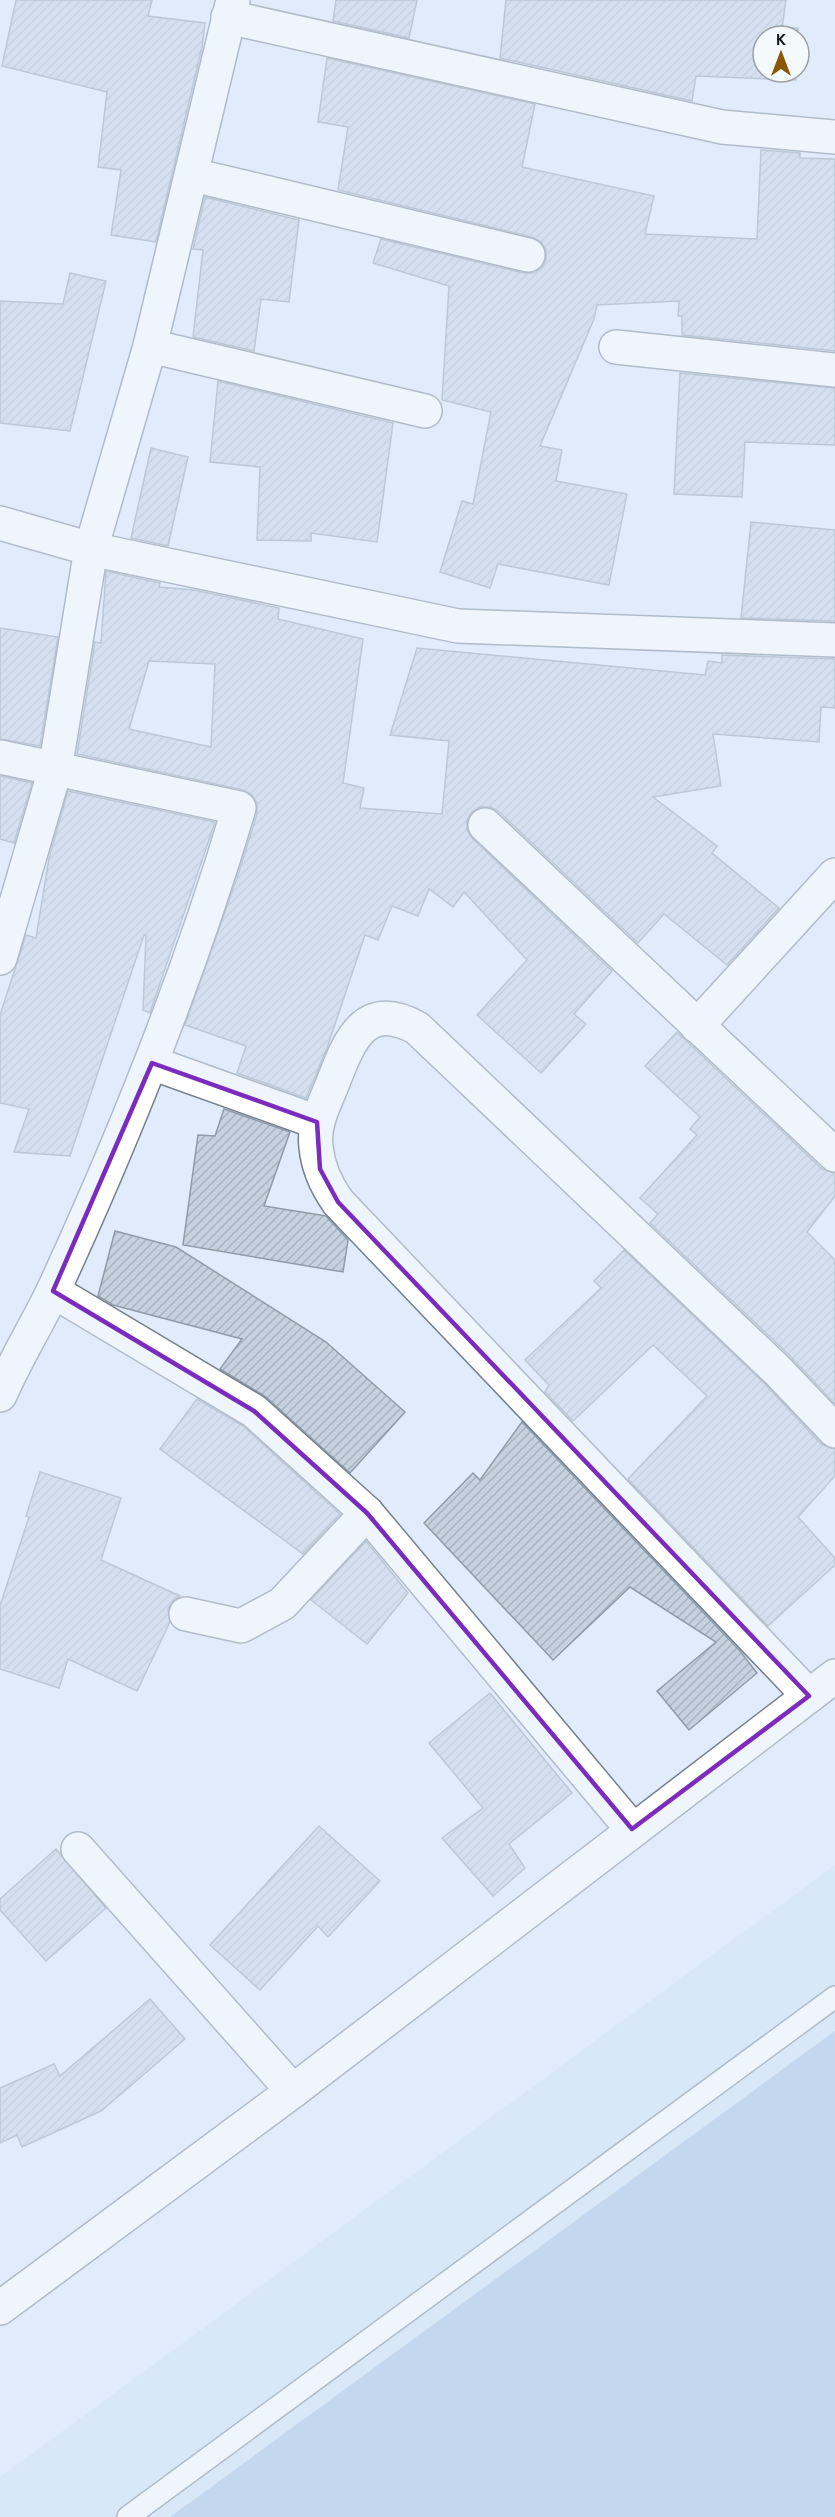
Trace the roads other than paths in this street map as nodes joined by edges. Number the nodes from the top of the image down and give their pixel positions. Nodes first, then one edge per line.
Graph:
1 (231, 9) edge
2 (835, 137) edge
3 (193, 175) junction
4 (528, 255) dead end
5 (150, 346) junction
6 (616, 347) dead end
7 (835, 370) edge
8 (425, 411) dead end
9 (0, 523) edge
10 (91, 549) junction
11 (835, 640) edge
12 (0, 756) edge
13 (55, 770) junction
14 (485, 825) dead end
15 (835, 875) edge
16 (0, 958) edge
17 (698, 1026) junction
18 (152, 1063) junction
19 (317, 1122) junction
20 (835, 1155) edge
21 (53, 1291) junction
22 (3, 1380) edge
23 (835, 1431) edge
24 (367, 1513) junction
25 (186, 1614) dead end
26 (835, 1676) edge
27 (809, 1696) junction
28 (632, 1829) junction
29 (78, 1849) dead end
30 (835, 1997) edge
31 (294, 2091) junction
32 (0, 2308) edge
33 (128, 2517) edge

1 - 2 street
1 - 3 street
3 - 4 street
3 - 5 street
5 - 8 street
5 - 10 street
6 - 7 street
9 - 10 street
10 - 11 street
10 - 13 street
12 - 13 street
13 - 16 street
13 - 18 street
14 - 17 street
15 - 17 street
17 - 20 street
18 - 19 street
18 - 21 street
19 - 23 street
19 - 27 street
21 - 22 street
21 - 24 street
24 - 25 street
24 - 28 street
26 - 27 street
27 - 28 street
28 - 31 street
29 - 31 street
30 - 33 lane
31 - 32 street

